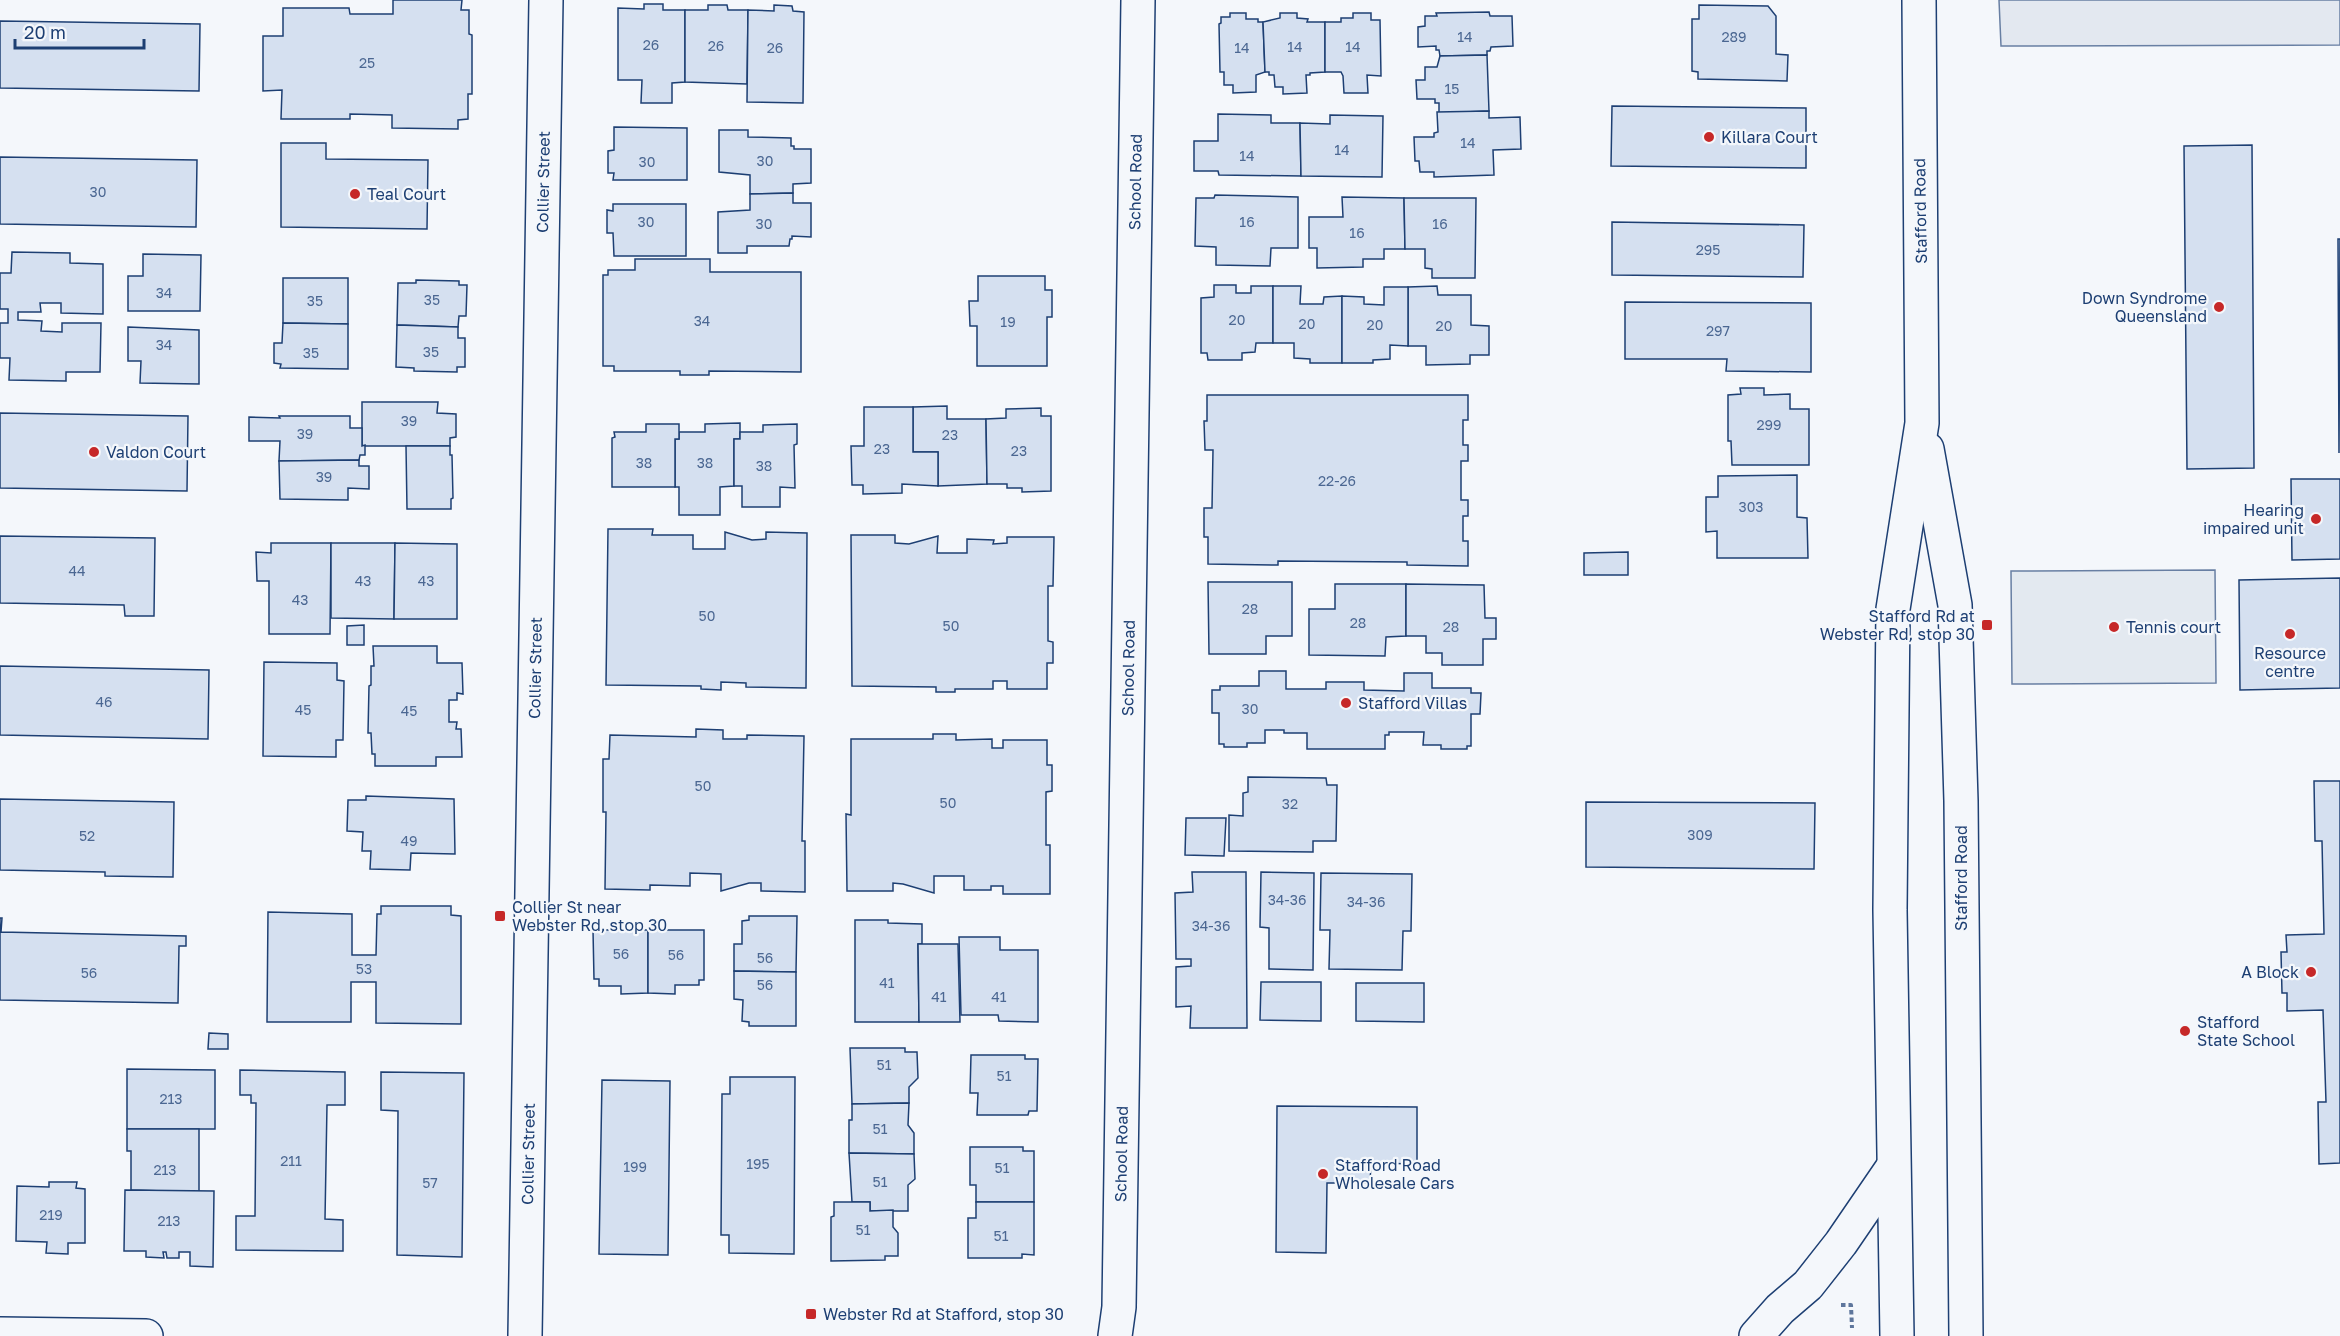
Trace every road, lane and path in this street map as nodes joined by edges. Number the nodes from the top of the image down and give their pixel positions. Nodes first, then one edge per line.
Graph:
1 (546, 0) edge
2 (1138, 0) edge
3 (1919, 0) edge
4 (1922, 423) junction
5 (1893, 1167) junction
6 (1831, 1305) dead end
7 (1852, 1328) dead end
8 (0, 1334) edge
9 (146, 1336) edge
10 (525, 1336) edge
11 (1115, 1336) edge
12 (1756, 1336) edge
13 (1897, 1336) edge
14 (1966, 1336) edge

1 - 10 main road, Collier Street
2 - 11 main road, School Road
3 - 4 main road, Stafford Road
4 - 5 main road, Stafford Road
4 - 14 main road, Stafford Road
5 - 12 main road
5 - 13 main road, Stafford Road
6 - 7 path
8 - 9 main road

